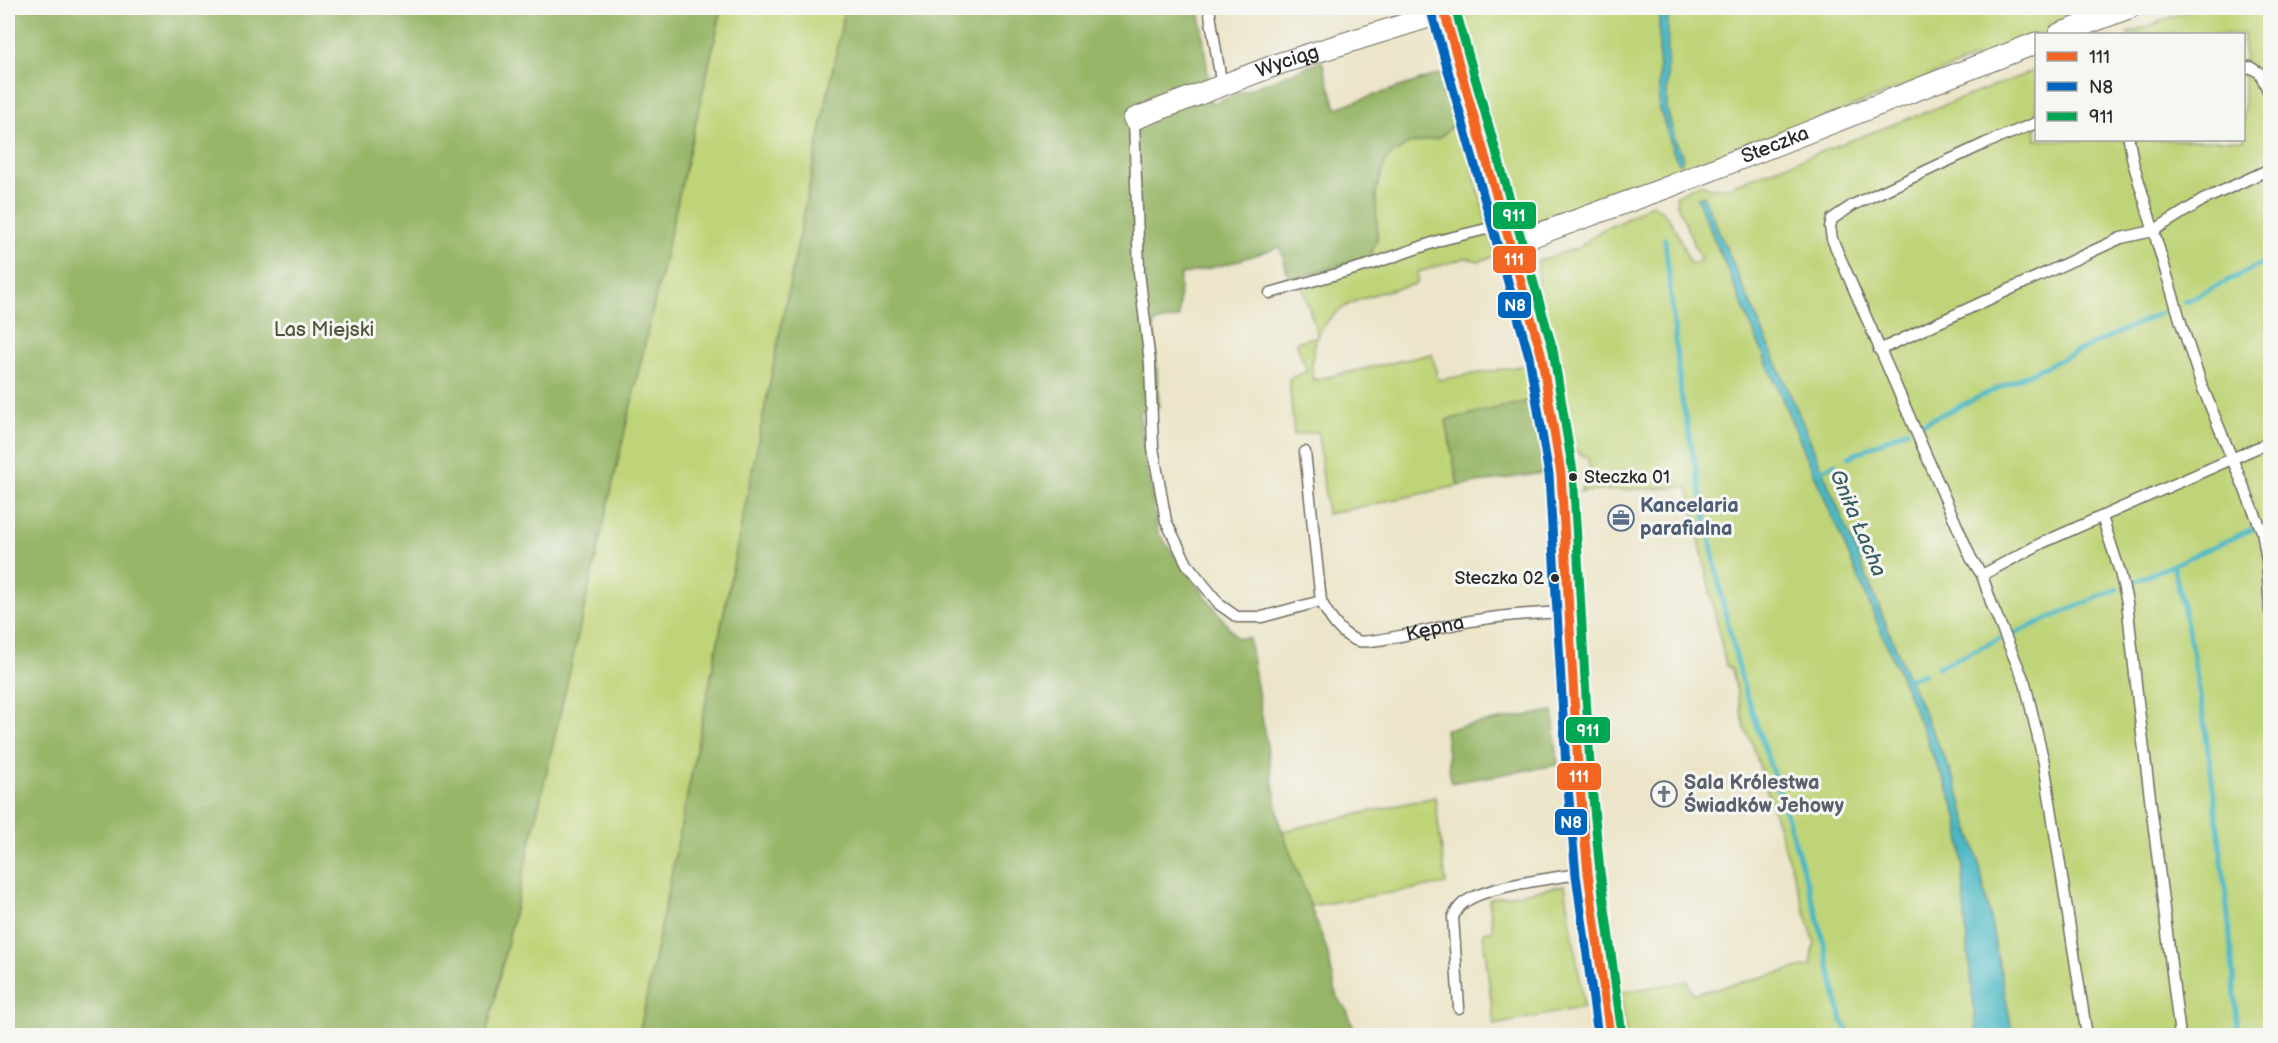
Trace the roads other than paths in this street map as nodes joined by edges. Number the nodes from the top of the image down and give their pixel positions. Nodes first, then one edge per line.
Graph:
1 (1209, 8) edge
2 (2129, 8) edge
3 (1444, 10) edge
4 (2062, 33) edge
5 (2035, 44) edge
6 (2245, 69) edge
7 (1222, 87) junction
8 (2271, 95) edge
9 (1134, 119) joint
10 (2035, 124) edge
11 (2129, 141) edge
12 (2271, 169) edge
13 (2153, 231) junction
14 (1509, 234) junction
15 (1270, 293) dead end
16 (1880, 350) junction
17 (2271, 442) edge
18 (1305, 452) dead end
19 (2231, 459) junction
20 (2102, 517) junction
21 (1982, 575) junction
22 (1321, 601) junction
23 (1568, 612) junction
24 (2271, 612) edge
25 (1588, 873) junction
26 (1459, 1008) dead end
27 (1610, 1035) edge
28 (2086, 1035) edge
29 (2180, 1035) edge

1 - 7 lane
2 - 4 street
3 - 7 street, Wyciąg
3 - 14 street
5 - 14 street, Steczka
6 - 8 lane
7 - 9 street, Wyciąg
9 - 22 lane
10 - 16 lane
11 - 13 lane
12 - 13 lane
13 - 16 lane
13 - 19 lane
14 - 15 lane
14 - 23 street
16 - 21 lane
17 - 19 lane
18 - 22 lane
19 - 20 lane
19 - 24 lane
20 - 21 lane
20 - 29 lane
21 - 28 lane
22 - 23 lane, Kępna
23 - 25 street
25 - 26 lane
25 - 27 street

